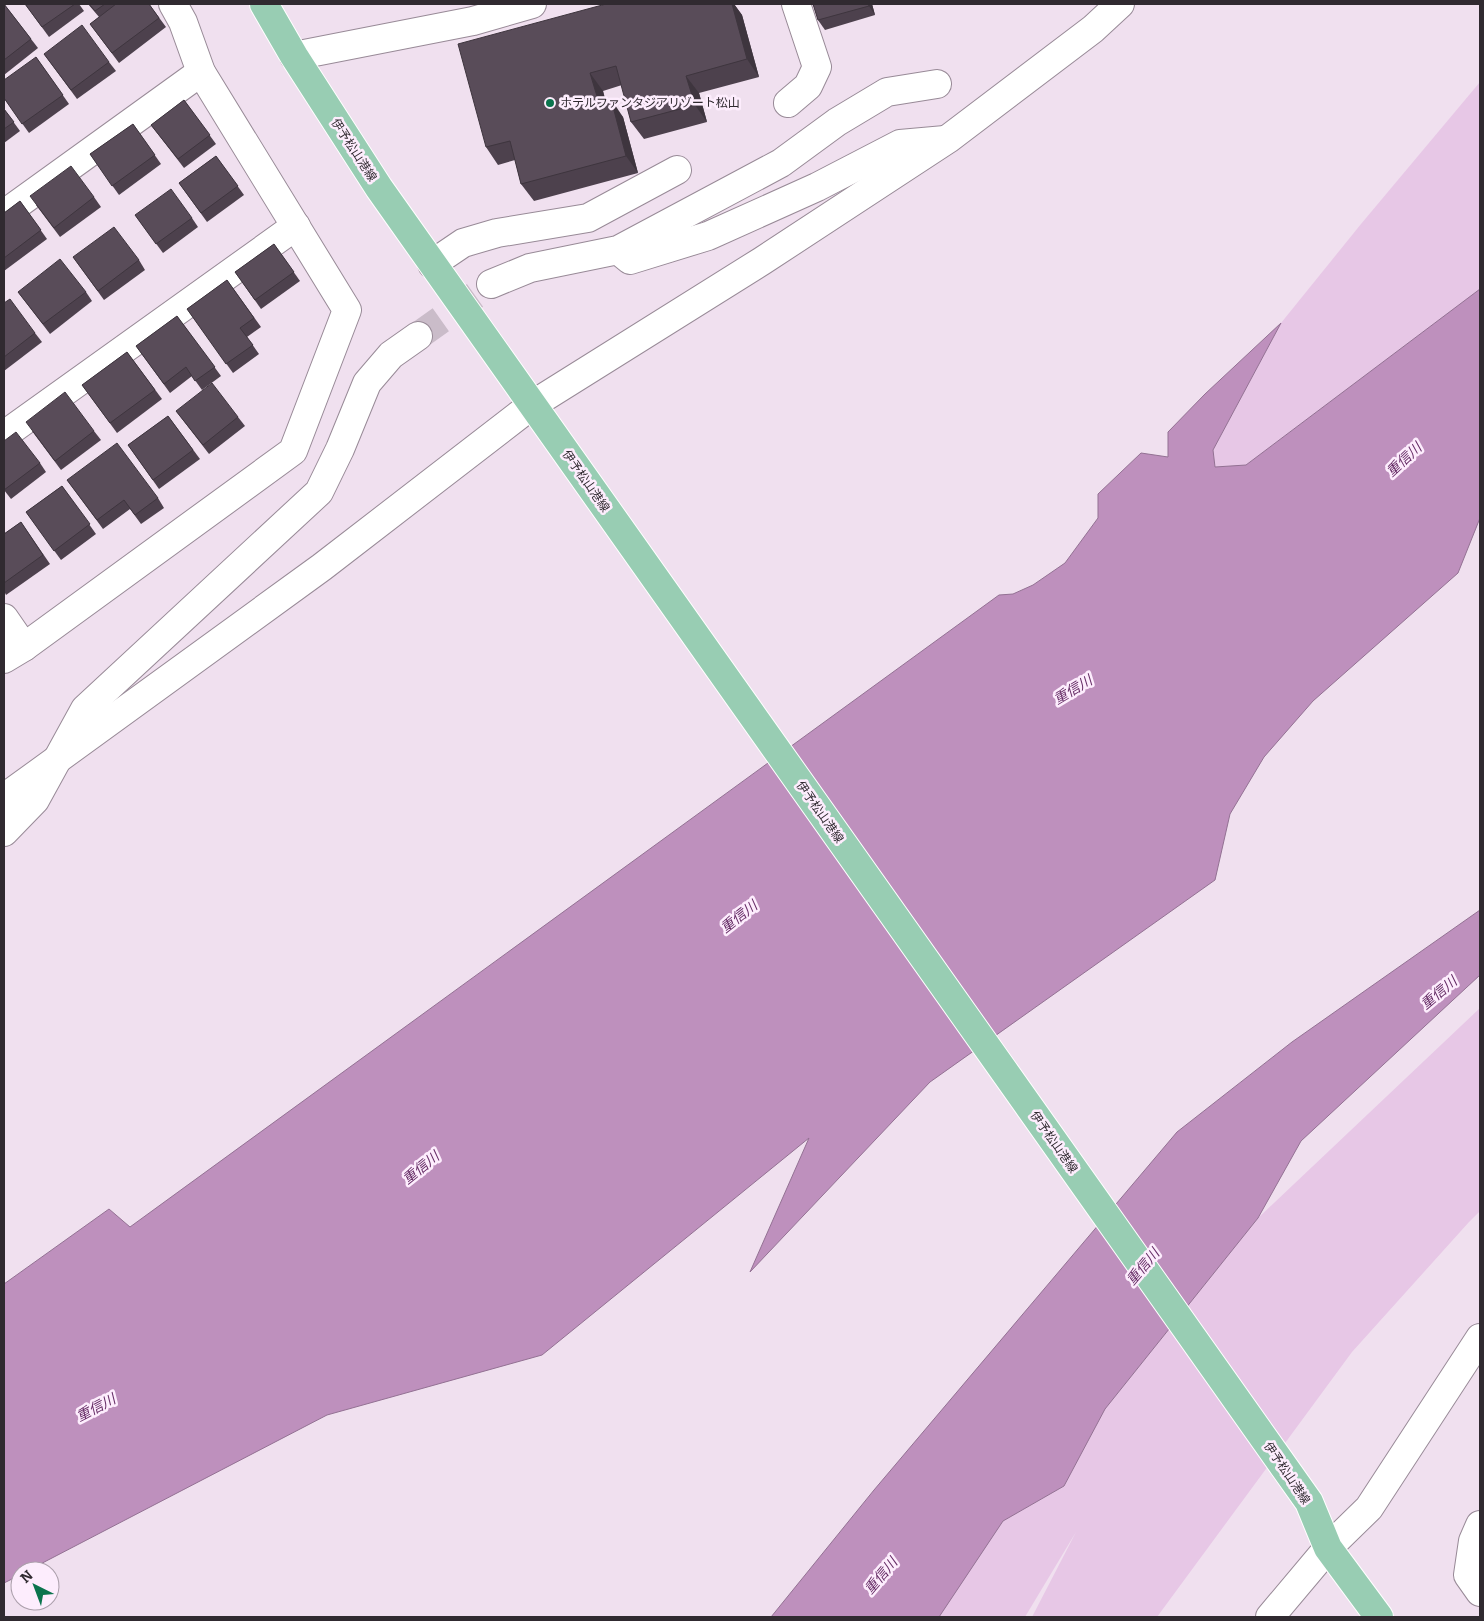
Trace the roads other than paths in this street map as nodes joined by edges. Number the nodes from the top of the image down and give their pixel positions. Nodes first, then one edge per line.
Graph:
1 (173, 4) edge
2 (264, 4) edge
3 (532, 4) edge
4 (796, 4) edge
5 (1120, 4) edge
6 (294, 56) junction
7 (202, 72) junction
8 (937, 84) dead end
9 (788, 103) dead end
10 (948, 140) junction
11 (677, 170) dead end
12 (4, 214) edge
13 (296, 226) junction
14 (618, 250) junction
15 (432, 264) junction
16 (491, 284) tunnel mouth
17 (418, 336) tunnel mouth
18 (539, 416) junction
19 (4, 434) edge
20 (4, 618) edge
21 (14, 653) edge
22 (58, 759) junction
23 (4, 798) edge
24 (4, 832) edge
25 (1480, 1338) edge
26 (1480, 1525) edge
27 (1328, 1548) junction
28 (1480, 1592) edge
29 (1270, 1617) edge
30 (1379, 1617) edge

1 - 7 street
2 - 6 main road, 伊予松山港線
3 - 6 street
4 - 9 street
5 - 10 street
6 - 15 main road, 伊予松山港線
7 - 12 street
7 - 13 street
8 - 14 street
10 - 14 street
10 - 18 street
11 - 15 street
13 - 19 street
13 - 21 street
14 - 16 street
15 - 18 main road, 伊予松山港線
17 - 22 street
18 - 22 street
18 - 27 main road, 伊予松山港線
20 - 21 street
22 - 23 street
22 - 24 street
25 - 27 street
26 - 28 street
27 - 29 street
27 - 30 main road, 伊予松山港線

